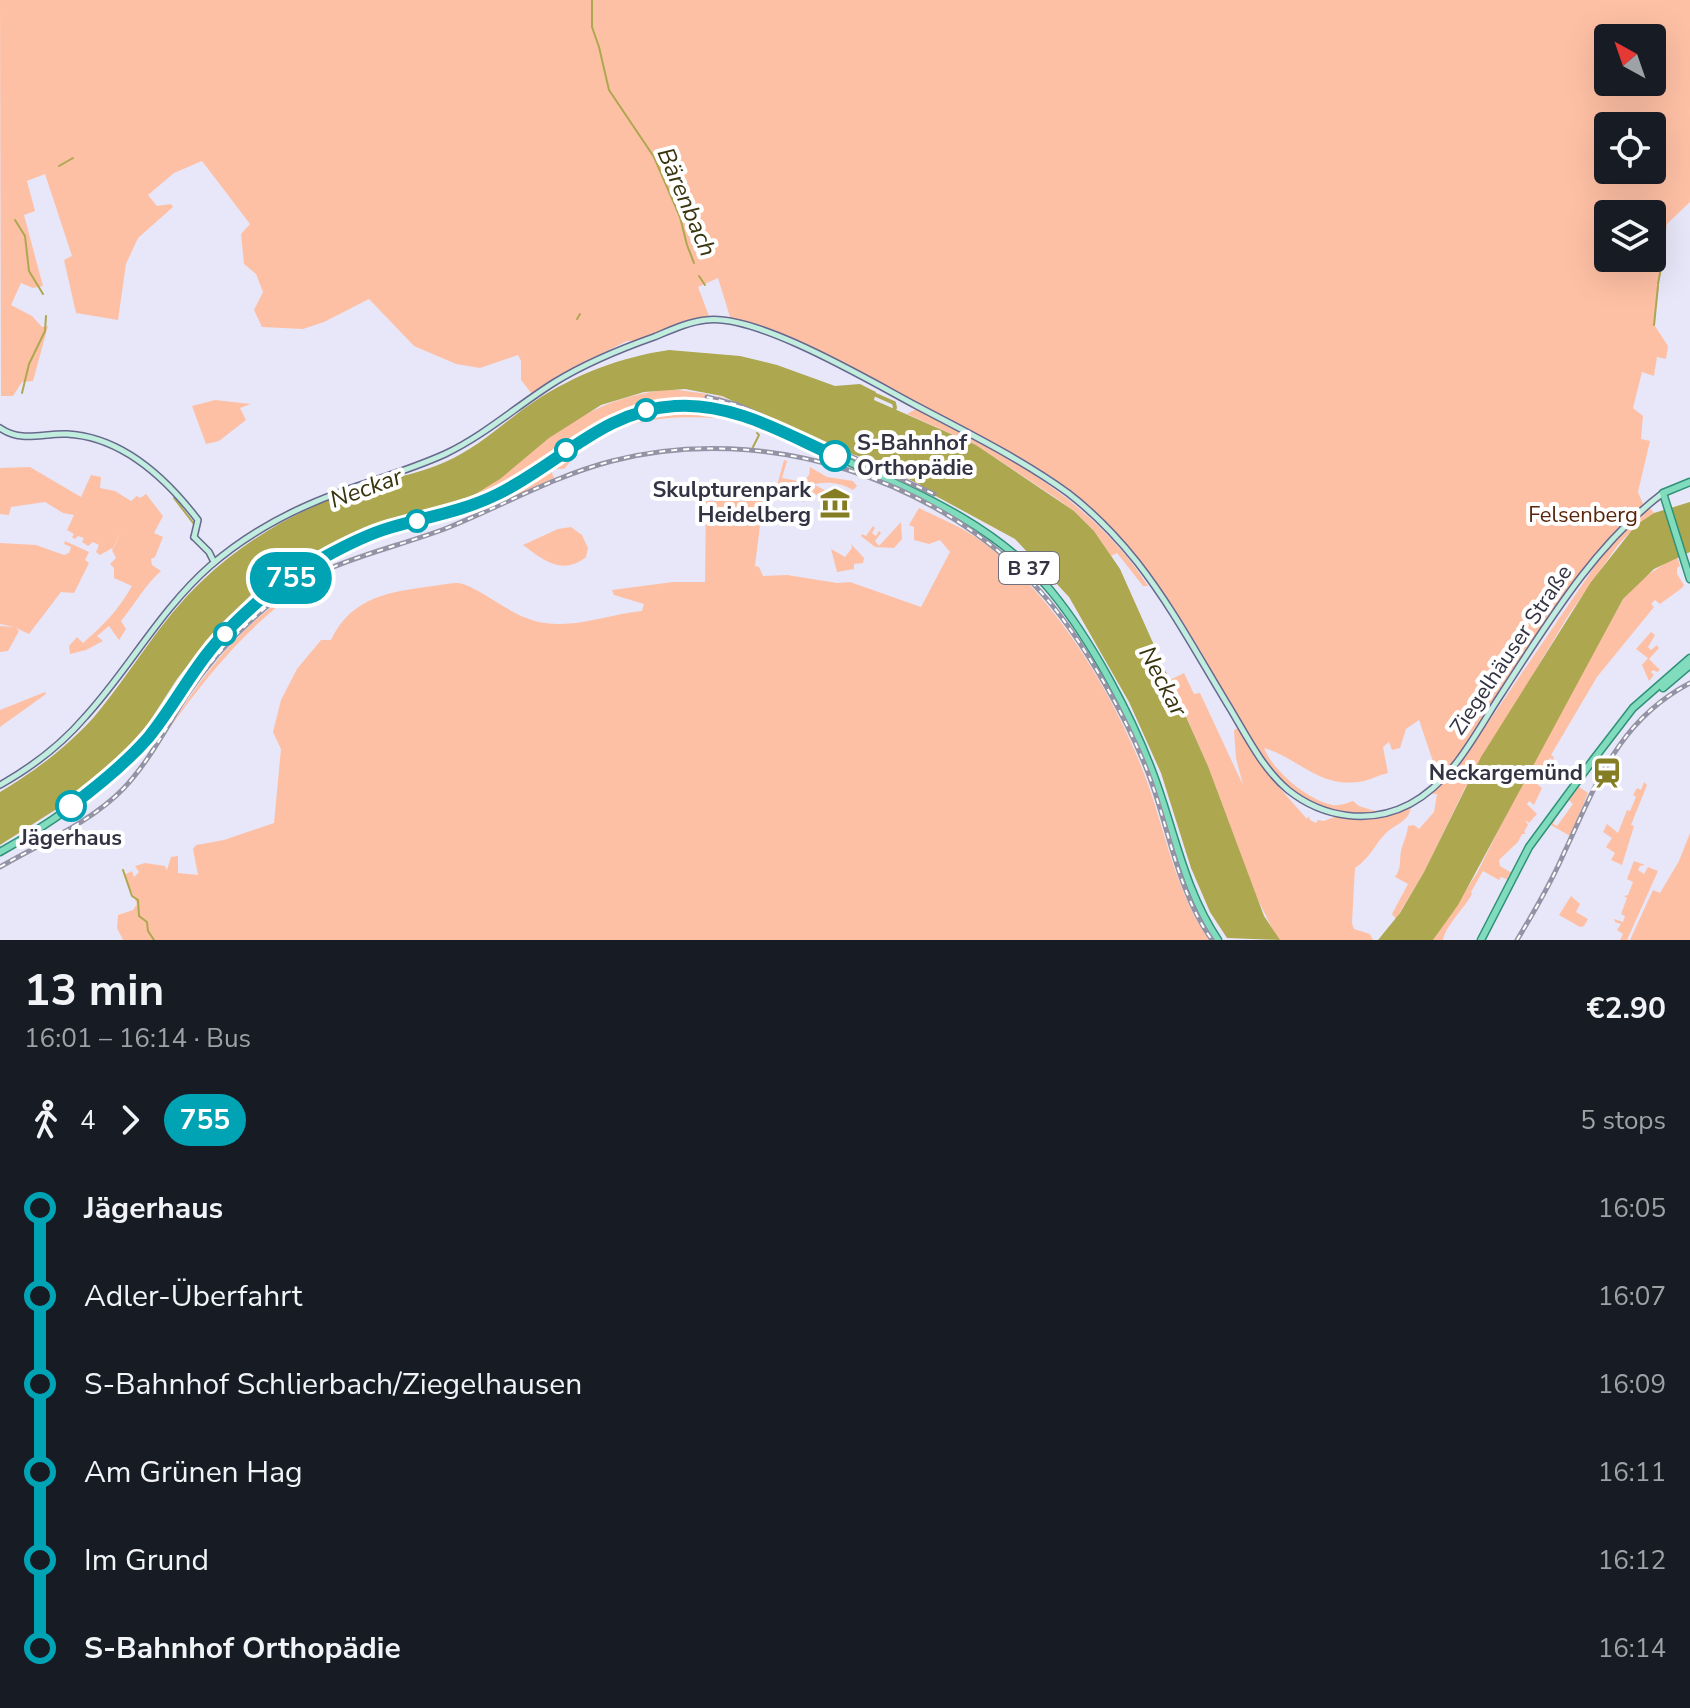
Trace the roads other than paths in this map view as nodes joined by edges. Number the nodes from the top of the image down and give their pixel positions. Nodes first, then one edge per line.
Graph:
1 (0, 428) edge
2 (1690, 482) edge
3 (1666, 499) junction
4 (194, 537) junction
5 (209, 552) junction
6 (226, 553) junction
7 (214, 562) junction
8 (1690, 579) edge
9 (1690, 658) edge
10 (1690, 665) edge
11 (1632, 712) junction
12 (0, 785) edge
13 (0, 852) edge
14 (1218, 940) edge
15 (1481, 940) edge

1 - 4 main road
2 - 3 main road
3 - 6 main road, Ziegelhäuser Straße
3 - 8 main road
4 - 5 main road
4 - 7 main road
5 - 6 main road
5 - 7 main road
6 - 7 main road, Ziegelhäuser Straße
7 - 12 main road, Ziegelhäuser Straße
9 - 11 main road
10 - 11 main road
11 - 15 main road
13 - 14 main road, B 37

